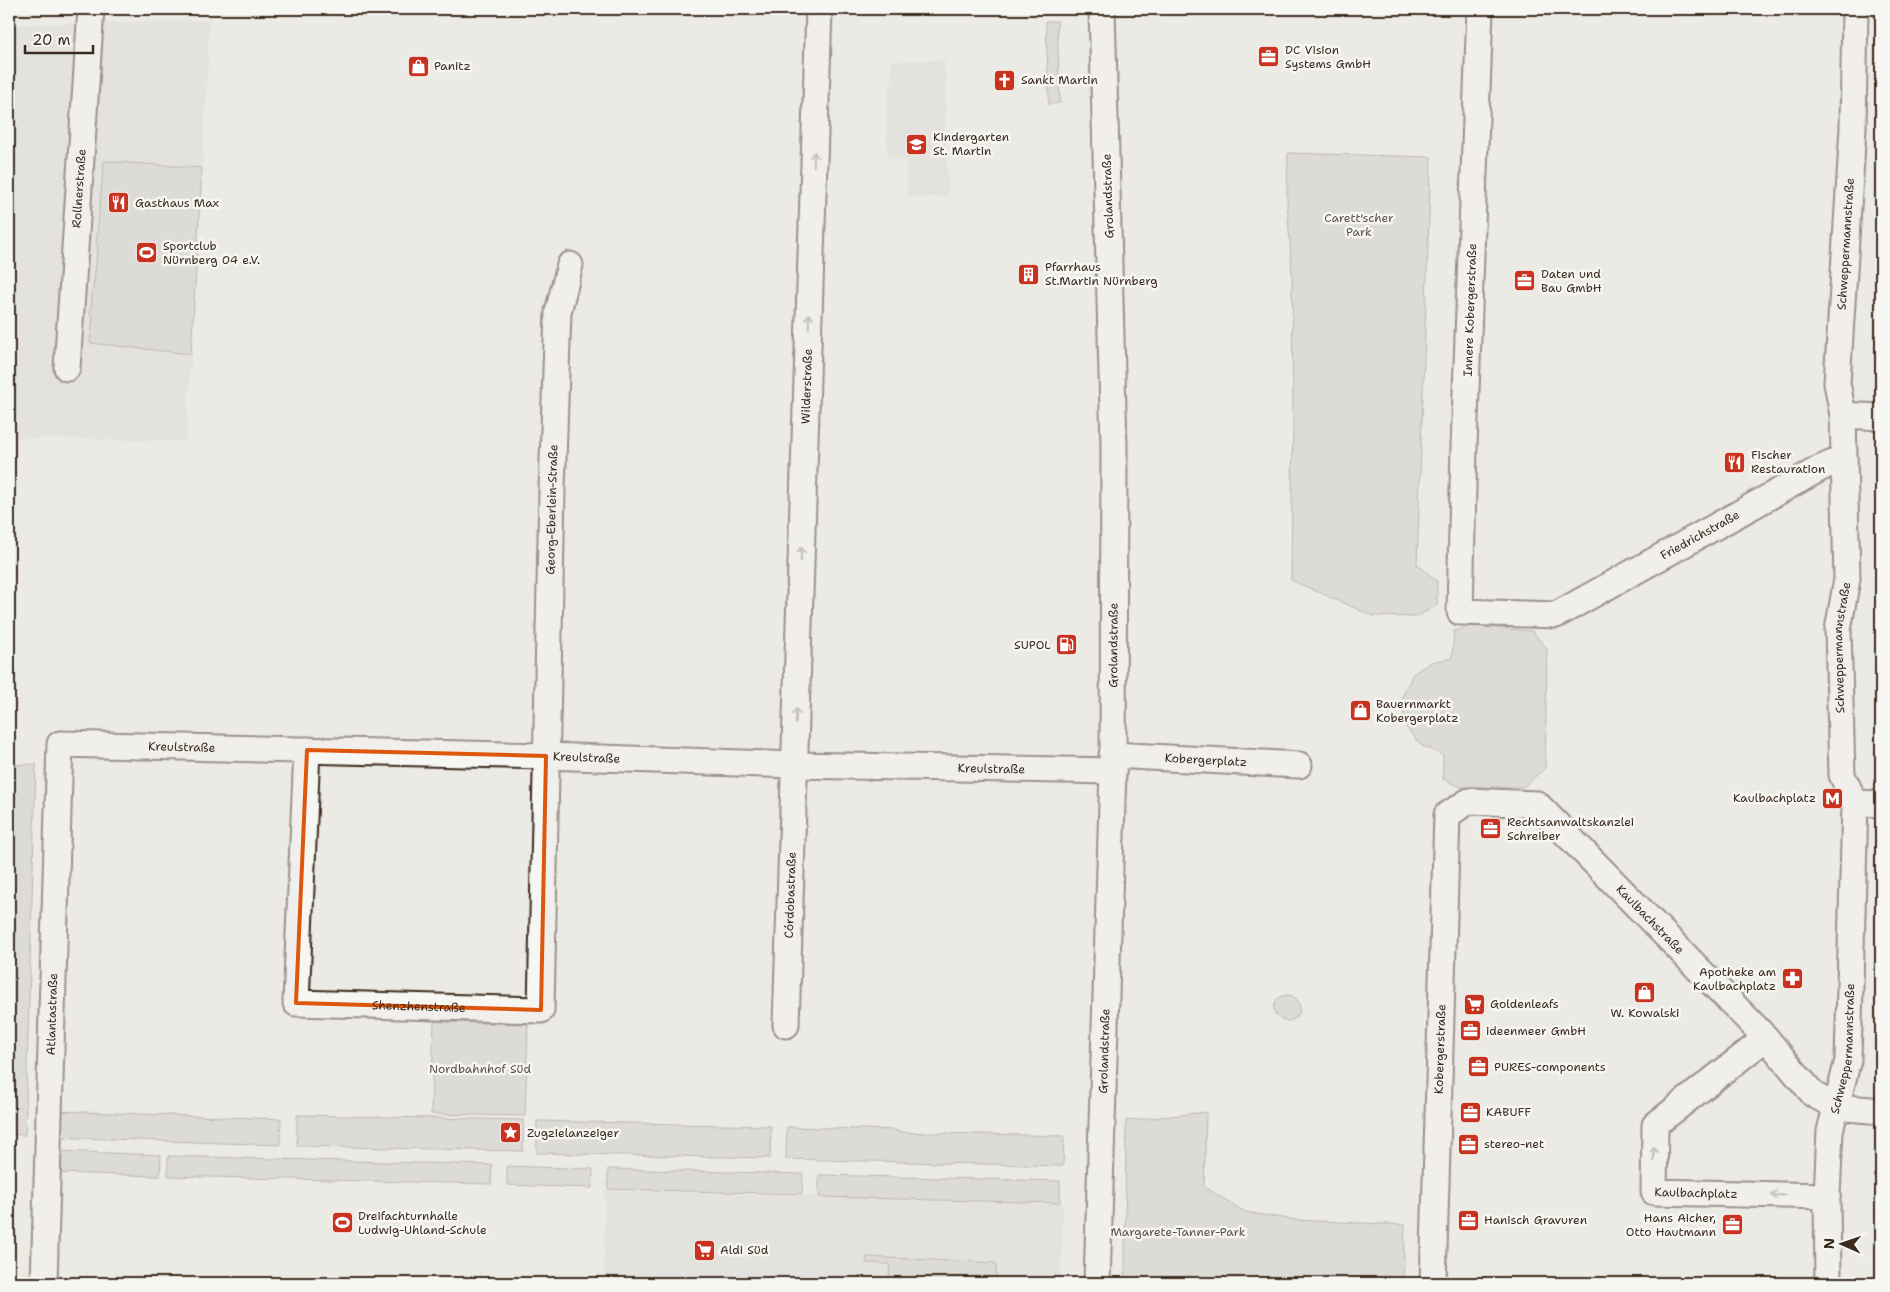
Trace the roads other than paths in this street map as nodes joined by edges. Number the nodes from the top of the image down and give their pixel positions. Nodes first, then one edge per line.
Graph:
1 (91, 9) edge
2 (819, 9) edge
3 (1102, 9) edge
4 (1480, 9) edge
5 (1855, 9) edge
6 (570, 265) dead end
7 (67, 368) dead end
8 (1843, 415) junction
9 (1881, 417) edge
10 (1844, 458) junction
11 (1556, 615) joint
12 (60, 744) joint
13 (307, 750) junction
14 (546, 756) junction
15 (1113, 763) junction
16 (794, 765) junction
17 (1299, 765) dead end
18 (1855, 803) junction
19 (1881, 804) edge
20 (1447, 815) joint
21 (786, 1025) dead end
22 (1766, 1038) junction
23 (1837, 1107) junction
24 (1881, 1111) edge
25 (1827, 1196) junction
26 (44, 1283) edge
27 (1097, 1283) edge
28 (1433, 1283) edge
29 (1828, 1283) edge

1 - 7 street, Rollnerstraße
16 -> 2 street, Wilderstraße
3 - 15 street, Grolandstraße
4 - 11 street, Innere Kobergerstraße
5 - 8 street, Schweppermannstraße
6 - 14 street, Georg-Eberlein-Straße
8 - 9 street
8 - 10 street, Schweppermannstraße
10 - 11 street, Friedrichstraße
10 - 18 street, Schweppermannstraße
12 - 13 street, Kreulstraße
12 - 26 street, Atlantastraße
13 - 14 street, Kreulstraße
13 - 14 street, Shenzhenstraße
14 - 16 street, Kreulstraße
15 - 16 street, Kreulstraße
15 - 17 street, Kobergerplatz
15 - 27 street, Grolandstraße
16 - 21 street, Córdobastraße
18 - 19 street
18 - 23 street, Schweppermannstraße
20 - 22 street, Kaulbachstraße
20 - 28 street, Kobergerstraße
22 - 23 street, Kaulbachstraße
25 -> 22 street, Kaulbachplatz
23 - 24 street, Kaulbachstraße
23 - 25 street, Schweppermannstraße
25 - 29 street, Schweppermannstraße

